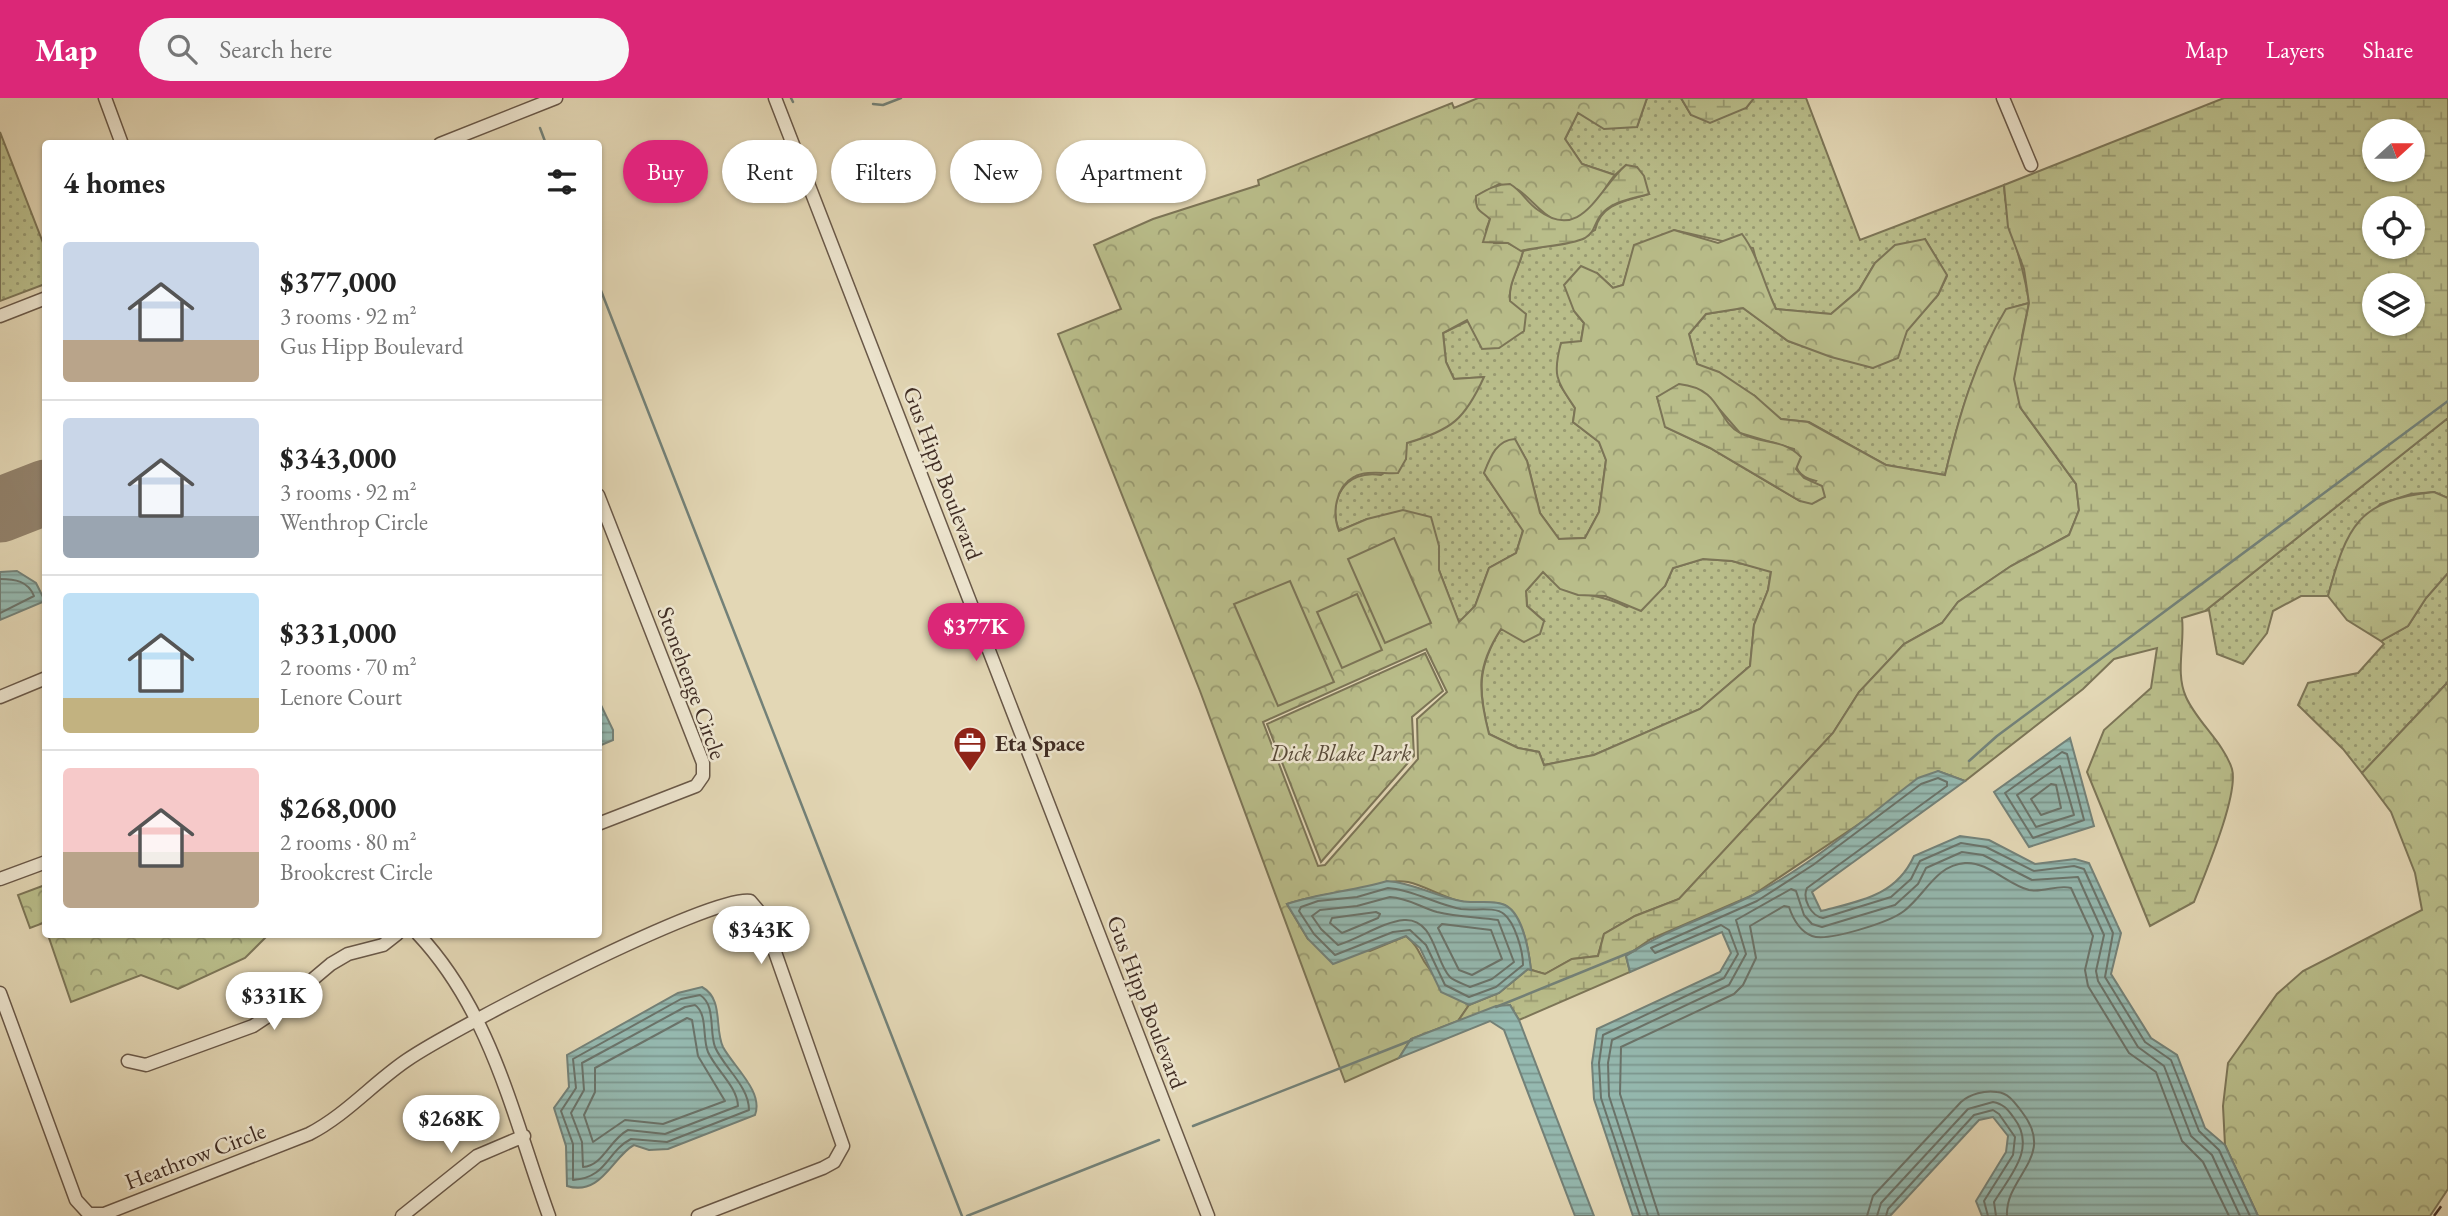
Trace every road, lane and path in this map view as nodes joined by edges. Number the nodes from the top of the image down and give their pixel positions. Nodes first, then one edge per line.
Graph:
1 (105, 98) edge
2 (556, 98) edge
3 (775, 98) edge
4 (2003, 98) edge
5 (121, 140) edge
6 (450, 140) edge
7 (2031, 165) dead end
8 (42, 300) edge
9 (0, 316) edge
10 (602, 505) edge
11 (42, 680) edge
12 (0, 697) edge
13 (602, 822) edge
14 (42, 863) edge
15 (0, 879) edge
16 (392, 938) edge
17 (421, 938) edge
18 (0, 993) edge
19 (478, 1021) junction
20 (128, 1061) dead end
21 (524, 1136) junction
22 (402, 1216) edge
23 (548, 1216) edge
24 (698, 1216) edge
25 (1208, 1216) edge

1 - 5 street
2 - 6 street
3 - 25 street, Gus Hipp Boulevard
4 - 7 street
8 - 9 street
10 - 13 street, Stonehenge Circle
11 - 12 street
14 - 15 street
16 - 20 street
17 - 19 street
18 - 19 street, Heathrow Circle
19 - 21 street
19 - 24 street
21 - 22 street
21 - 23 street

